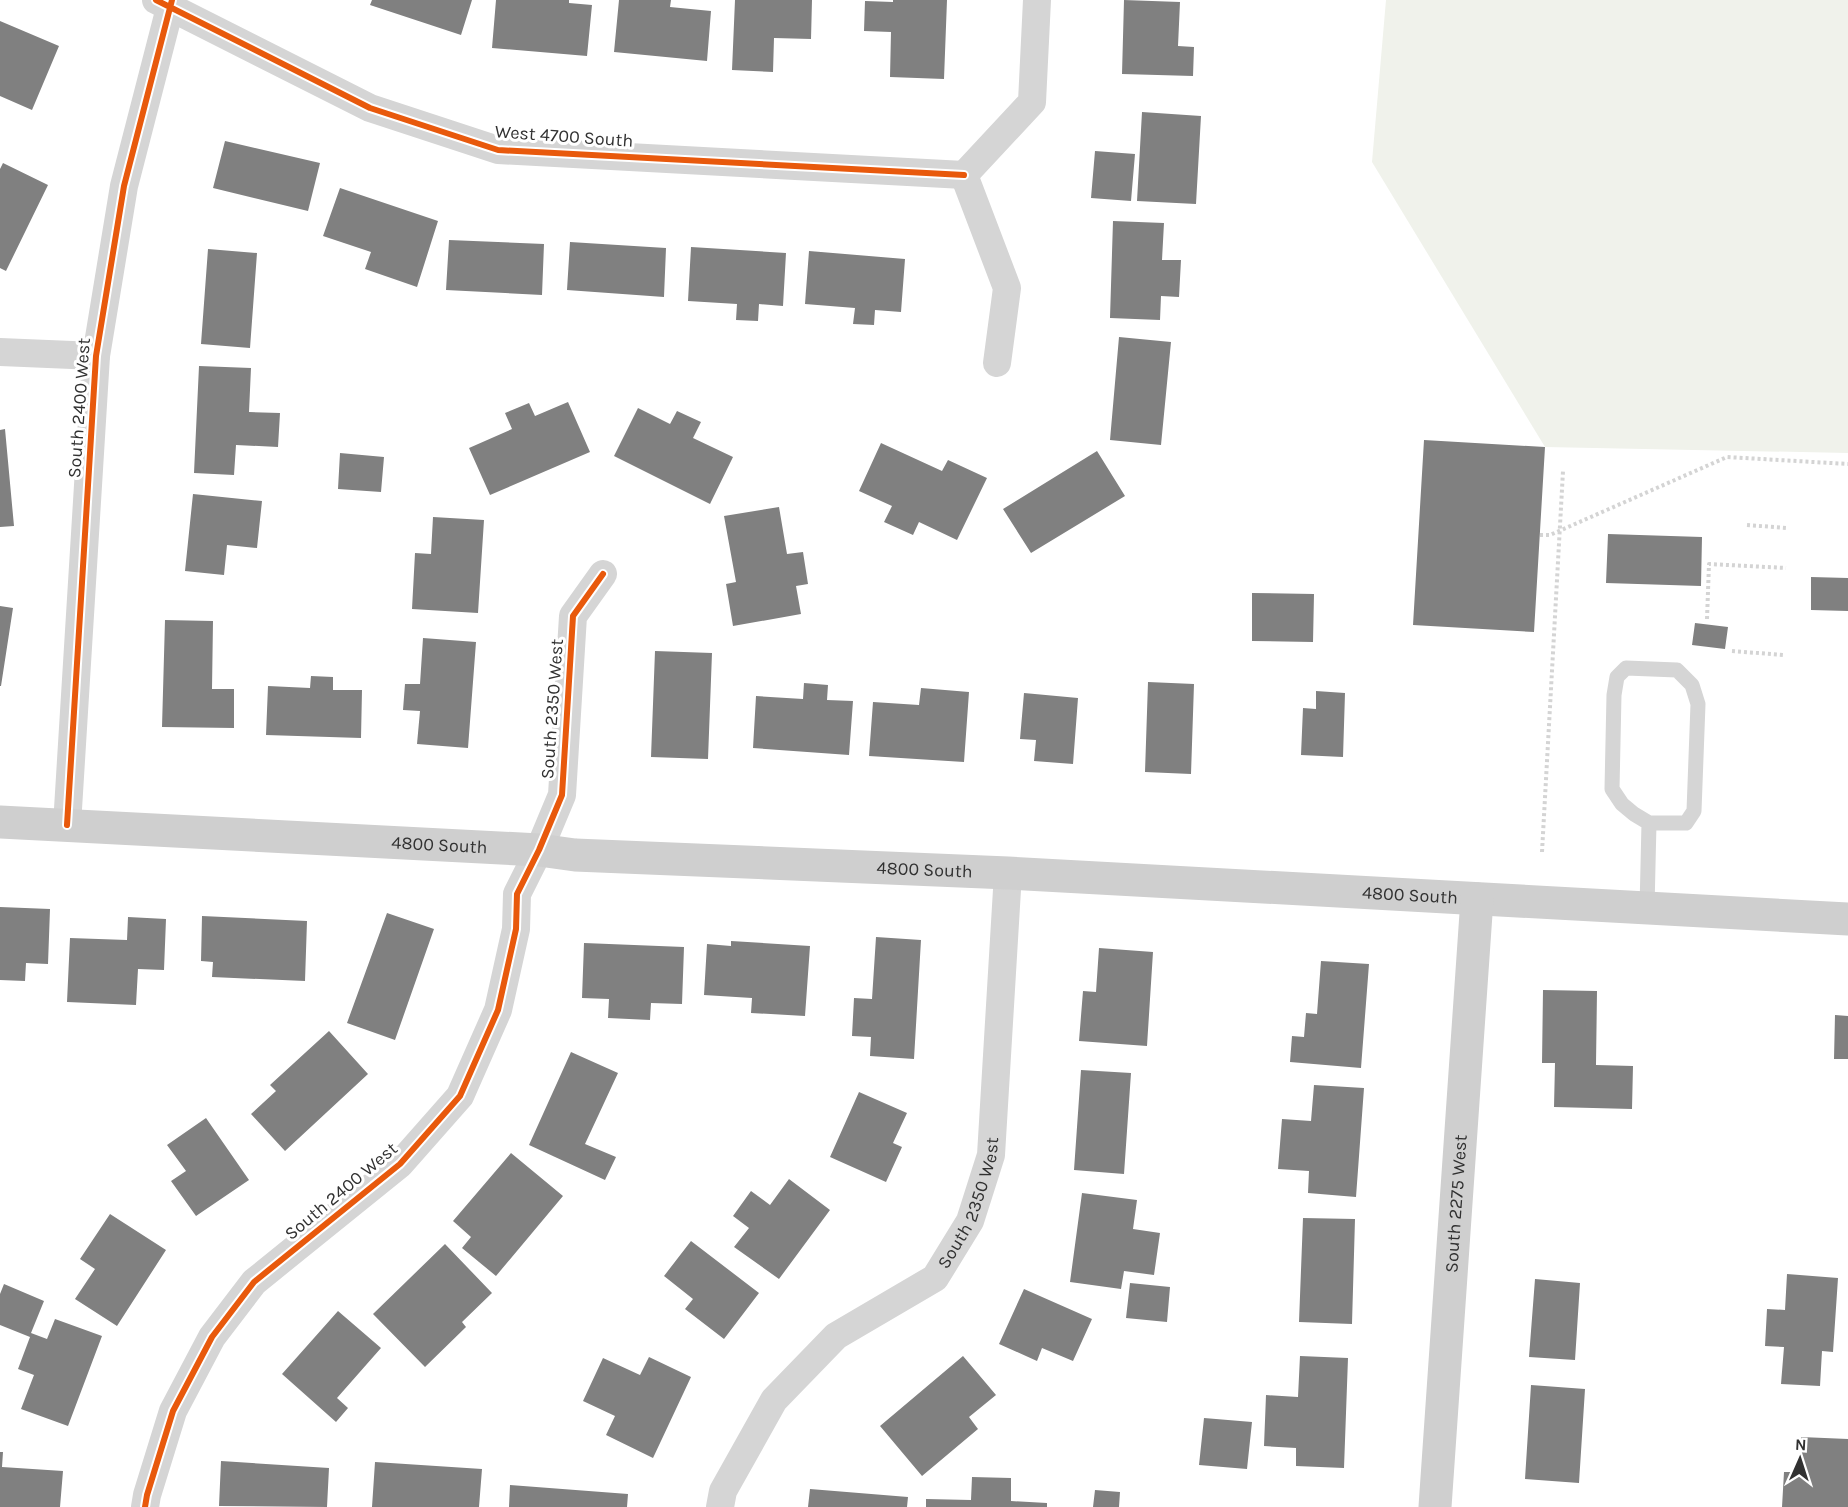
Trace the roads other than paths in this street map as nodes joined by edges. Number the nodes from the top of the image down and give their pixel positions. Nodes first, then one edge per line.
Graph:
1 (1037, 0) edge
2 (166, 2) edge
3 (964, 175) junction
4 (0, 352) edge
5 (96, 356) junction
6 (996, 363) dead end
7 (603, 573) dead end
8 (0, 822) edge
9 (1649, 823) junction
10 (67, 825) junction
11 (539, 850) junction
12 (1008, 873) junction
13 (1477, 900) junction
14 (1647, 908) junction
15 (1848, 919) edge
16 (145, 1507) edge
17 (720, 1507) edge
18 (1435, 1507) edge

1 - 3 street
2 - 3 street, West 4700 South
2 - 5 street, South 2400 West
3 - 6 street
4 - 5 street
5 - 10 street, South 2400 West
7 - 11 street, South 2350 West
8 - 10 main road, 4800 South
9 - 9 lane
9 - 14 lane
10 - 11 main road, 4800 South
11 - 12 main road, 4800 South
11 - 16 street, South 2400 West
12 - 13 main road, 4800 South
12 - 17 street, South 2350 West
13 - 14 main road, 4800 South
13 - 18 main road, South 2275 West
14 - 15 main road, 4800 South

